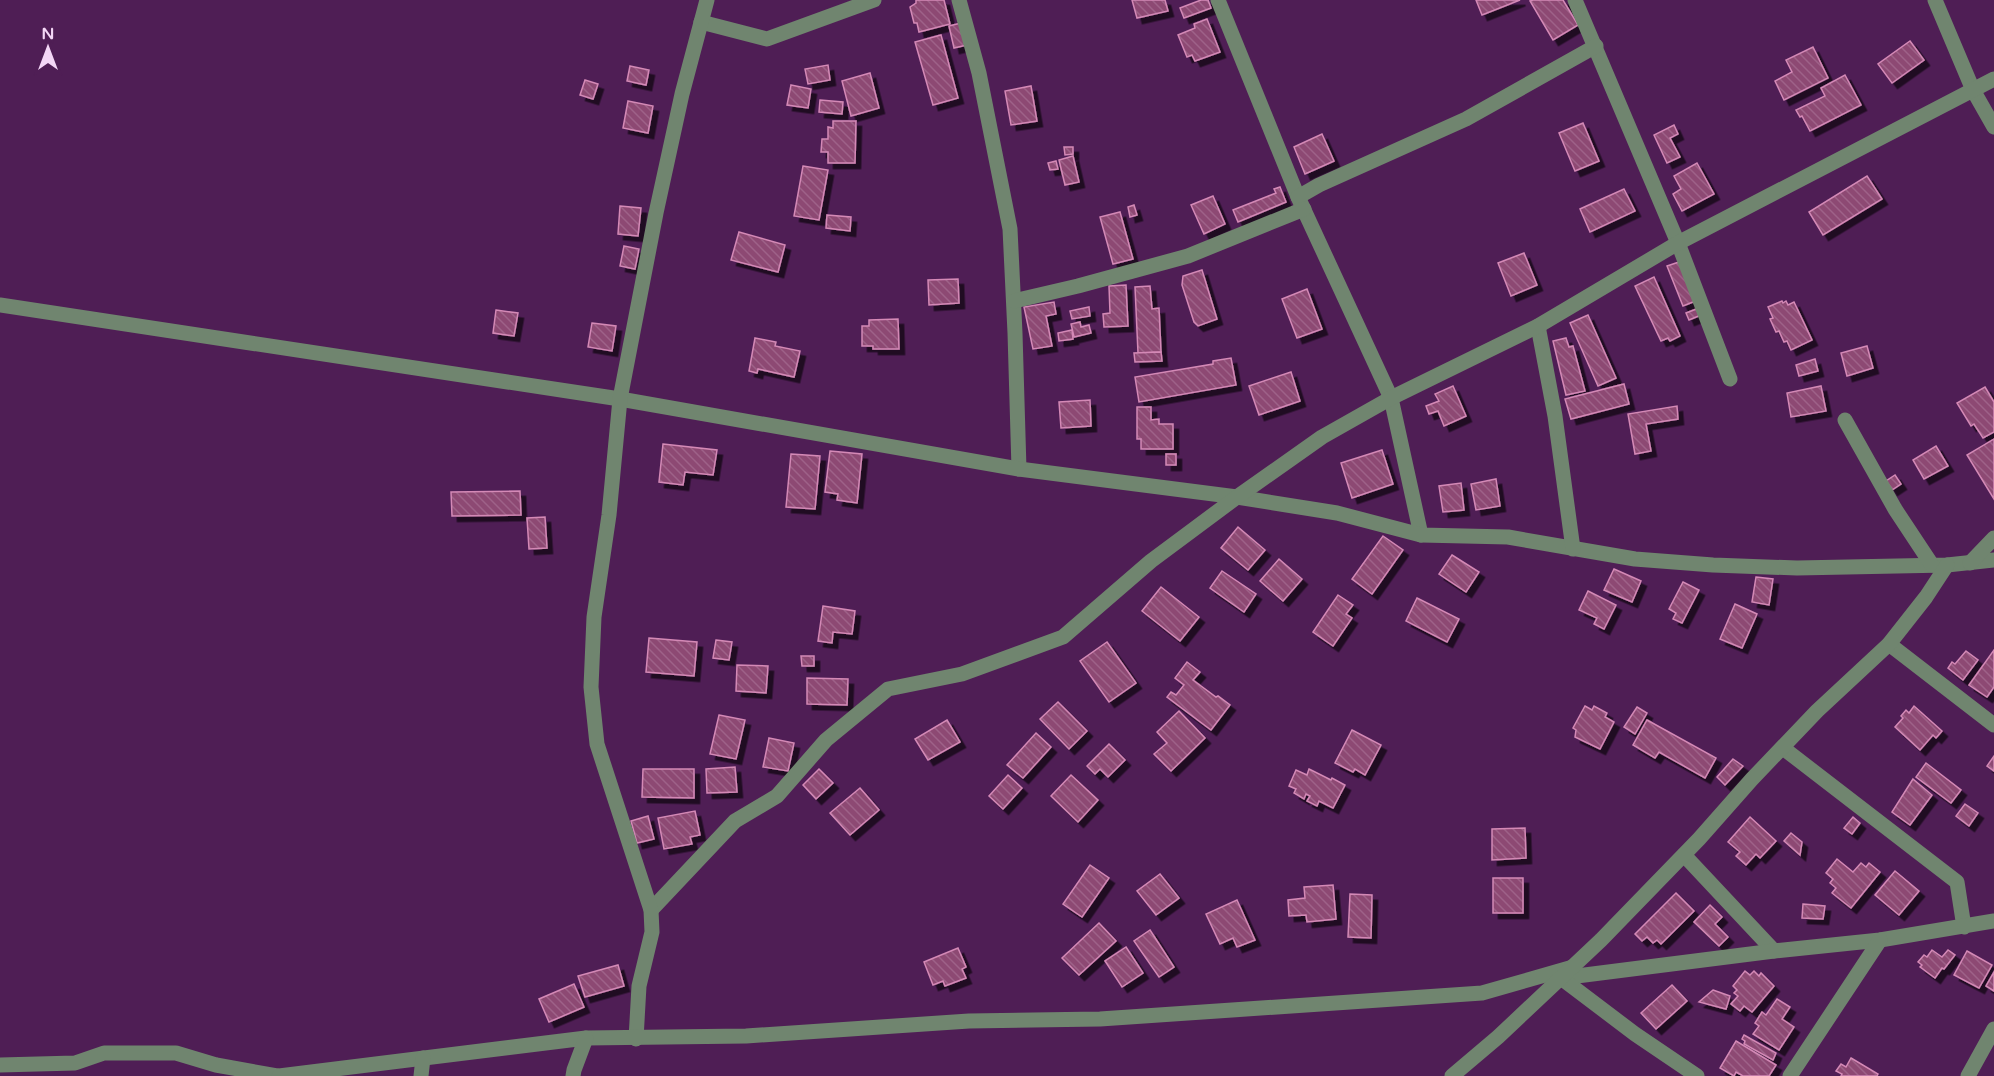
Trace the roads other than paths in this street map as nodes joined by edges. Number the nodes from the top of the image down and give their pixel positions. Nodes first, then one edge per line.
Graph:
1 (707, 0) edge
2 (874, 0) edge
3 (959, 0) edge
4 (1218, 0) edge
5 (1575, 0) edge
6 (1935, 0) edge
7 (701, 22) junction
8 (1596, 46) junction
9 (1994, 79) edge
10 (1972, 90) junction
11 (1994, 126) edge
12 (1301, 203) junction
13 (1678, 243) junction
14 (1014, 301) junction
15 (0, 304) edge
16 (1538, 326) junction
17 (1730, 379) dead end
18 (1391, 398) junction
19 (620, 399) junction
20 (1845, 420) dead end
21 (1019, 469) junction
22 (1237, 497) junction
23 (1421, 535) junction
24 (1994, 538) edge
25 (1573, 549) junction
26 (1994, 560) edge
27 (1970, 563) junction
28 (1940, 565) junction
29 (1889, 644) junction
30 (1994, 725) edge
31 (1783, 748) junction
32 (1684, 855) junction
33 (651, 910) junction
34 (1994, 921) edge
35 (1965, 927) junction
36 (1880, 940) junction
37 (1774, 951) junction
38 (1573, 967) junction
39 (1561, 978) junction
40 (1994, 1029) edge
41 (586, 1038) junction
42 (636, 1039) junction
43 (423, 1058) junction
44 (0, 1065) edge
45 (60, 1070) edge
46 (278, 1076) edge
47 (421, 1076) edge
48 (573, 1076) edge
49 (1452, 1076) edge
50 (1697, 1076) edge
51 (1790, 1076) edge
52 (1968, 1076) edge

1 - 7 street
2 - 7 street
3 - 14 street
4 - 12 street
5 - 8 street
6 - 10 street
7 - 19 street
8 - 12 street
8 - 13 street
9 - 10 street
10 - 11 street
10 - 13 street
12 - 14 street
12 - 18 street
13 - 16 street
13 - 17 street
14 - 21 street
15 - 19 street
16 - 18 street
16 - 25 street
18 - 22 street
18 - 23 street
19 - 21 street
19 - 33 street
20 - 28 street
21 - 22 street
22 - 23 street
22 - 33 street
23 - 25 street
24 - 27 street
25 - 28 street
26 - 27 street
27 - 28 street
28 - 29 street
29 - 30 street
29 - 31 street
31 - 32 street
31 - 35 street
32 - 37 street
32 - 38 street
33 - 42 street
34 - 35 street
35 - 36 street
36 - 37 street
36 - 51 street
37 - 39 street
38 - 39 street
38 - 42 street
39 - 49 street
39 - 50 street
40 - 52 street
41 - 42 street
41 - 43 street
41 - 48 street
43 - 46 street
43 - 47 street
44 - 45 street
45 - 46 street

